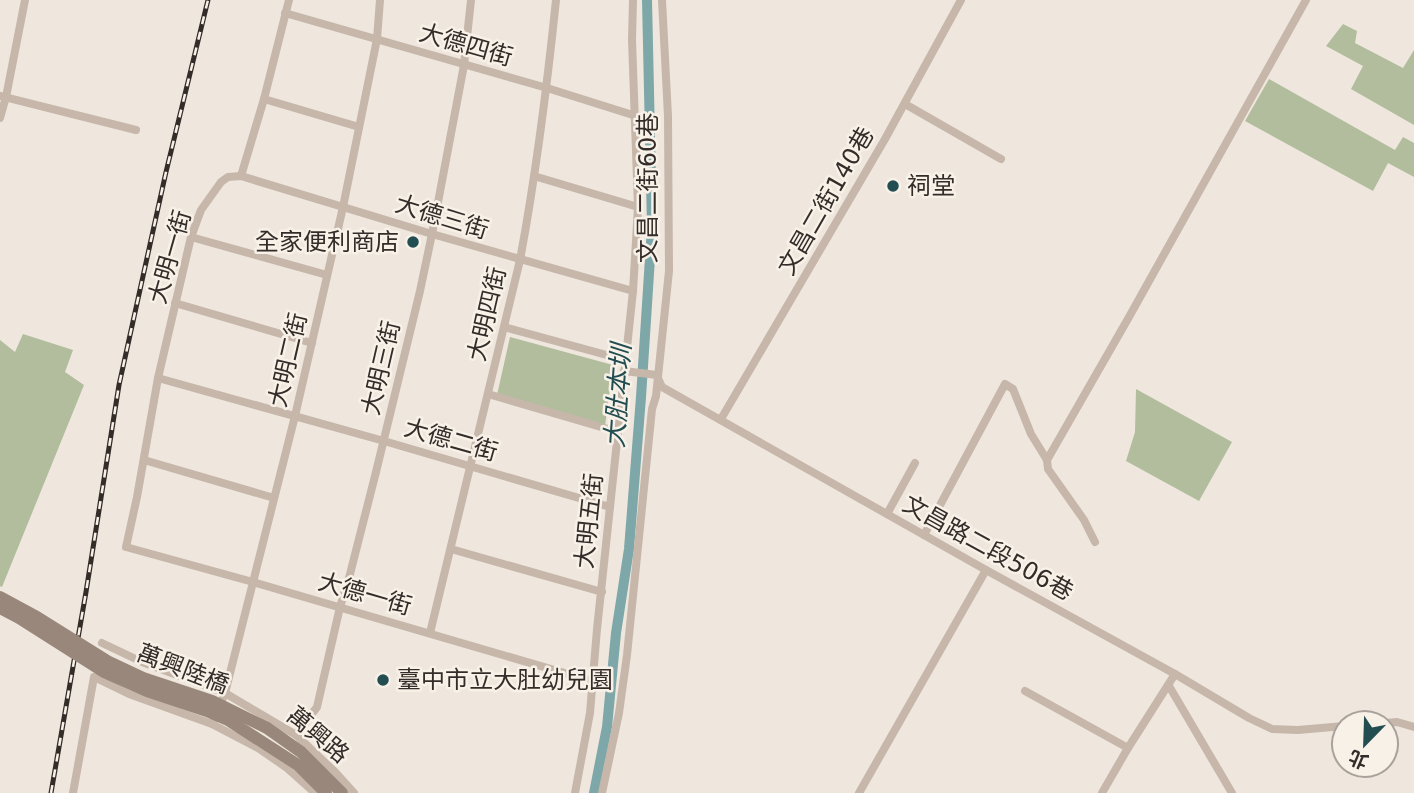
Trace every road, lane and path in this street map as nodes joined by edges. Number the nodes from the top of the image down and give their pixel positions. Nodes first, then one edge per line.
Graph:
1 (25, 0) edge
2 (289, 0) edge
3 (380, 0) edge
4 (471, 0) edge
5 (556, 0) edge
6 (633, 0) edge
7 (662, 0) edge
8 (961, 0) edge
9 (1306, 0) edge
10 (285, 13) junction
11 (377, 39) junction
12 (464, 65) junction
13 (547, 88) junction
14 (3, 97) edge
15 (264, 99) junction
16 (905, 104) junction
17 (636, 116) junction
18 (0, 118) edge
19 (359, 127) junction
20 (136, 130) dead end
21 (1001, 159) dead end
22 (241, 176) junction
23 (534, 176) junction
24 (343, 207) junction
25 (638, 207) junction
26 (432, 234) junction
27 (191, 237) junction
28 (520, 260) junction
29 (327, 275) junction
30 (633, 291) junction
31 (176, 303) junction
32 (504, 327) junction
33 (312, 343) junction
34 (625, 360) junction
35 (624, 371) junction
36 (657, 375) junction
37 (158, 379) junction
38 (488, 394) junction
39 (295, 416) junction
40 (721, 419) junction
41 (618, 432) junction
42 (384, 441) junction
43 (144, 460) junction
44 (1047, 460) junction
45 (915, 463) dead end
46 (470, 466) junction
47 (274, 498) junction
48 (610, 507) junction
49 (887, 514) junction
50 (924, 535) junction
51 (1095, 542) dead end
52 (126, 547) joint
53 (451, 549) junction
54 (986, 570) junction
55 (253, 582) junction
56 (602, 592) junction
57 (0, 597) edge
58 (340, 607) junction
59 (0, 608) edge
60 (430, 633) junction
61 (102, 643) dead end
62 (142, 663) junction
63 (1175, 674) junction
64 (592, 681) junction
65 (1169, 686) junction
66 (1025, 691) dead end
67 (225, 693) junction
68 (129, 694) junction
69 (212, 724) junction
70 (1330, 727) edge
71 (296, 735) junction
72 (1128, 748) junction
73 (73, 793) edge
74 (316, 793) edge
75 (326, 793) edge
76 (342, 793) edge
77 (354, 793) edge
78 (575, 793) edge
79 (602, 793) edge
80 (859, 793) edge
81 (1102, 793) edge
82 (1232, 793) edge

1 - 14 street
2 - 10 street
3 - 11 street, 大明二街
4 - 12 street, 大明三街
5 - 13 street, 大明四街
6 - 17 street, 大明五街
7 - 36 street, 文昌二街60巷
8 - 16 street, 文昌二街140巷
9 - 44 street
10 - 11 street, 大德四街
10 - 15 street
11 - 12 street, 大德四街
11 - 19 street, 大明二街
12 - 13 street, 大德四街
12 - 26 street, 大明三街
13 - 17 street, 大德四街
13 - 23 street, 大明四街
14 - 18 street
14 - 20 street
15 - 19 street
15 - 22 street
16 - 21 street
16 - 40 street, 文昌二街140巷
17 - 25 street, 大明五街
19 - 24 street, 大明二街
22 - 24 street, 大德三街
22 - 27 street, 大明一街
23 - 25 street
23 - 28 street, 大明四街
24 - 26 street, 大德三街
24 - 29 street, 大明二街
25 - 30 street, 大明五街
26 - 28 street, 大德三街
26 - 42 street, 大明三街
27 - 29 street
27 - 31 street, 大明一街
28 - 30 street, 大德三街
28 - 32 street, 大明四街
29 - 33 street, 大明二街
30 - 34 street, 大明五街
31 - 33 street
31 - 37 street, 大明一街
32 - 34 street
32 - 38 street, 大明四街
33 - 39 street, 大明二街
34 - 35 street, 大明五街
35 - 36 street
35 - 41 street, 大明五街
36 - 40 street, 文昌路二段506巷
36 - 79 street, 文昌二街60巷
37 - 39 street, 大德二街
37 - 43 street, 大明一街
38 - 41 street
38 - 46 street, 大明四街
39 - 42 street, 大德二街
39 - 47 street, 大明二街
40 - 49 street, 文昌路二段506巷
41 - 48 street, 大明五街
42 - 46 street, 大德二街
42 - 58 street, 大明三街
43 - 47 street
43 - 52 street, 大明一街
44 - 50 street
44 - 51 street
45 - 49 street
46 - 48 street, 大德二街
46 - 53 street, 大明四街
47 - 55 street, 大明二街
48 - 56 street, 大明五街
49 - 50 street, 文昌路二段506巷
50 - 54 street, 文昌路二段506巷
52 - 55 street, 大德一街
53 - 56 street
53 - 60 street, 大明四街
54 - 63 street, 文昌路二段506巷
54 - 80 street
55 - 58 street, 大德一街
55 - 67 street, 大明二街
56 - 64 street, 大明五街
57 - 76 street, 萬興陸橋, bridge
58 - 60 street, 大德一街
58 - 71 street, 大明三街
59 - 75 street, 萬興陸橋, bridge
60 - 64 street, 大德一街
61 - 62 street, 萬興路
62 - 67 street, 萬興路
62 - 68 street
63 - 65 street
63 - 70 street, 文昌路二段506巷
64 - 78 street, 大明五街
65 - 72 street
65 - 82 street
66 - 72 street
67 - 69 street, 大明二街
67 - 71 street, 萬興路
68 - 69 street, 萬興路
68 - 73 street, 萬興路
69 - 74 street, 萬興路
71 - 77 street, 萬興路
72 - 81 street

